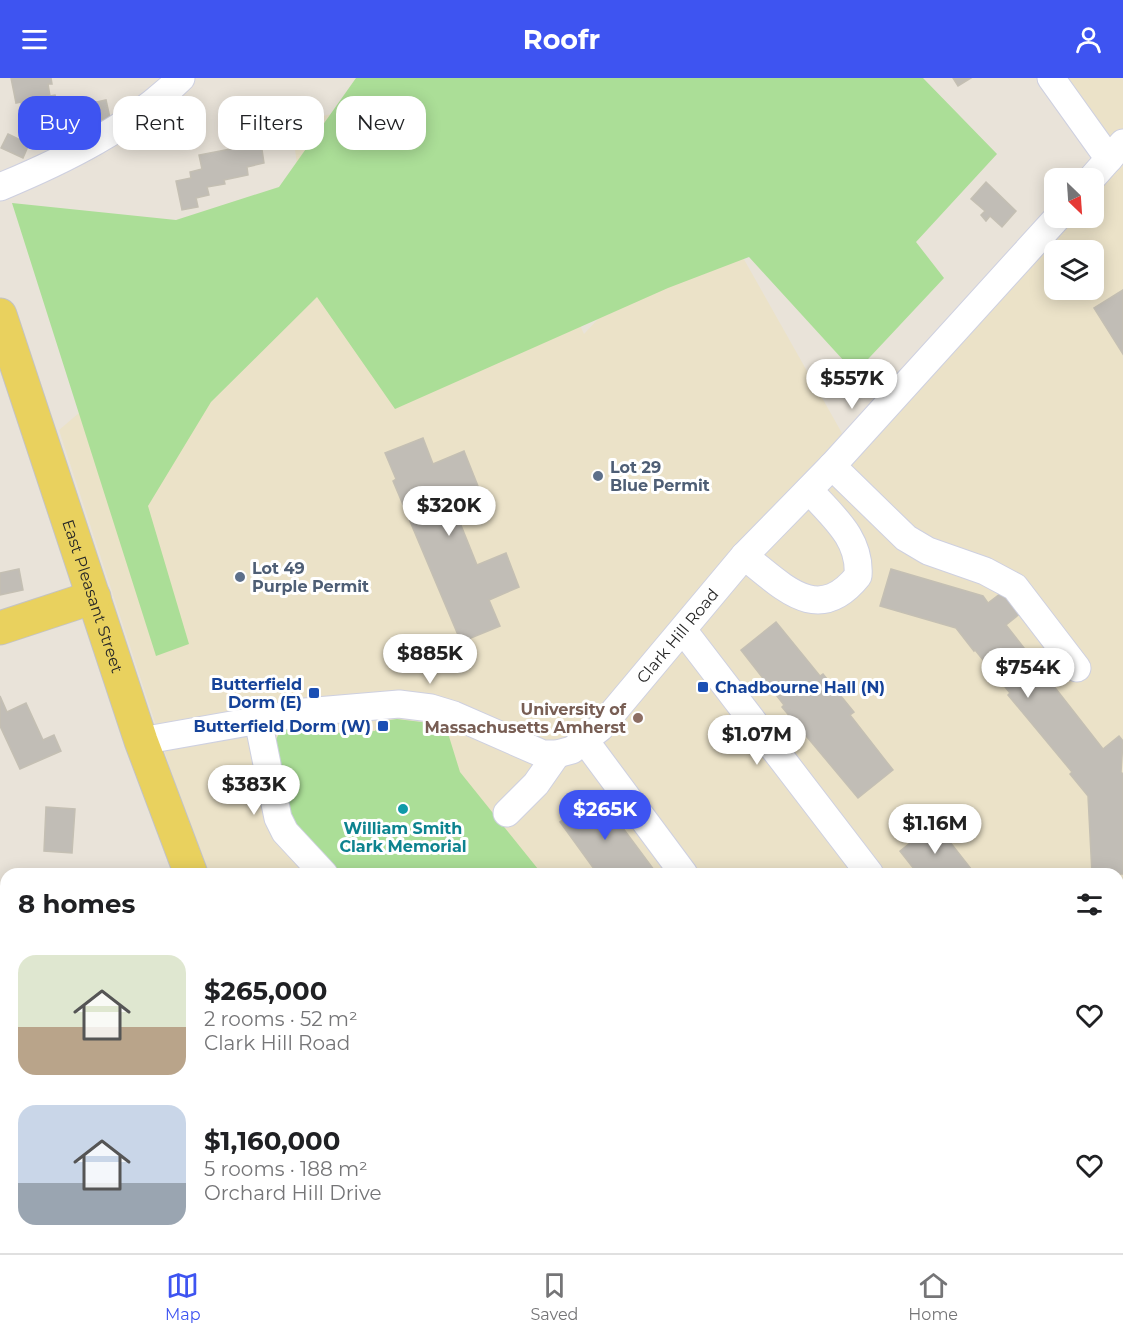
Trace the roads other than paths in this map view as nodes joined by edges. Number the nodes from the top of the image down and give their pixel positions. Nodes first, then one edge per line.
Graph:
1 (181, 78) edge
2 (1051, 78) edge
3 (1108, 160) edge
4 (0, 187) edge
5 (1048, 228) edge
6 (0, 315) edge
7 (832, 466) junction
8 (809, 490) junction
9 (744, 556) junction
10 (94, 597) junction
11 (0, 628) edge
12 (683, 630) junction
13 (1077, 668) dead end
14 (258, 720) junction
15 (141, 741) junction
16 (586, 742) junction
17 (556, 754) junction
18 (507, 813) dead end
19 (189, 868) edge
20 (318, 868) edge
21 (680, 868) edge
22 (865, 868) edge

1 - 4 street
2 - 3 street
5 - 7 street, Clark Hill Road
6 - 10 main road, East Pleasant Street
7 - 8 street, Clark Hill Road
7 - 13 street
8 - 9 street, Clark Hill Road
8 - 9 street
9 - 12 street, Clark Hill Road
10 - 11 main road
10 - 15 main road, East Pleasant Street
12 - 16 street, Clark Hill Road
12 - 22 street
14 - 15 street
14 - 17 street
14 - 20 street
15 - 19 main road, East Pleasant Street
16 - 17 street, Clark Hill Road
16 - 21 street
17 - 18 street

